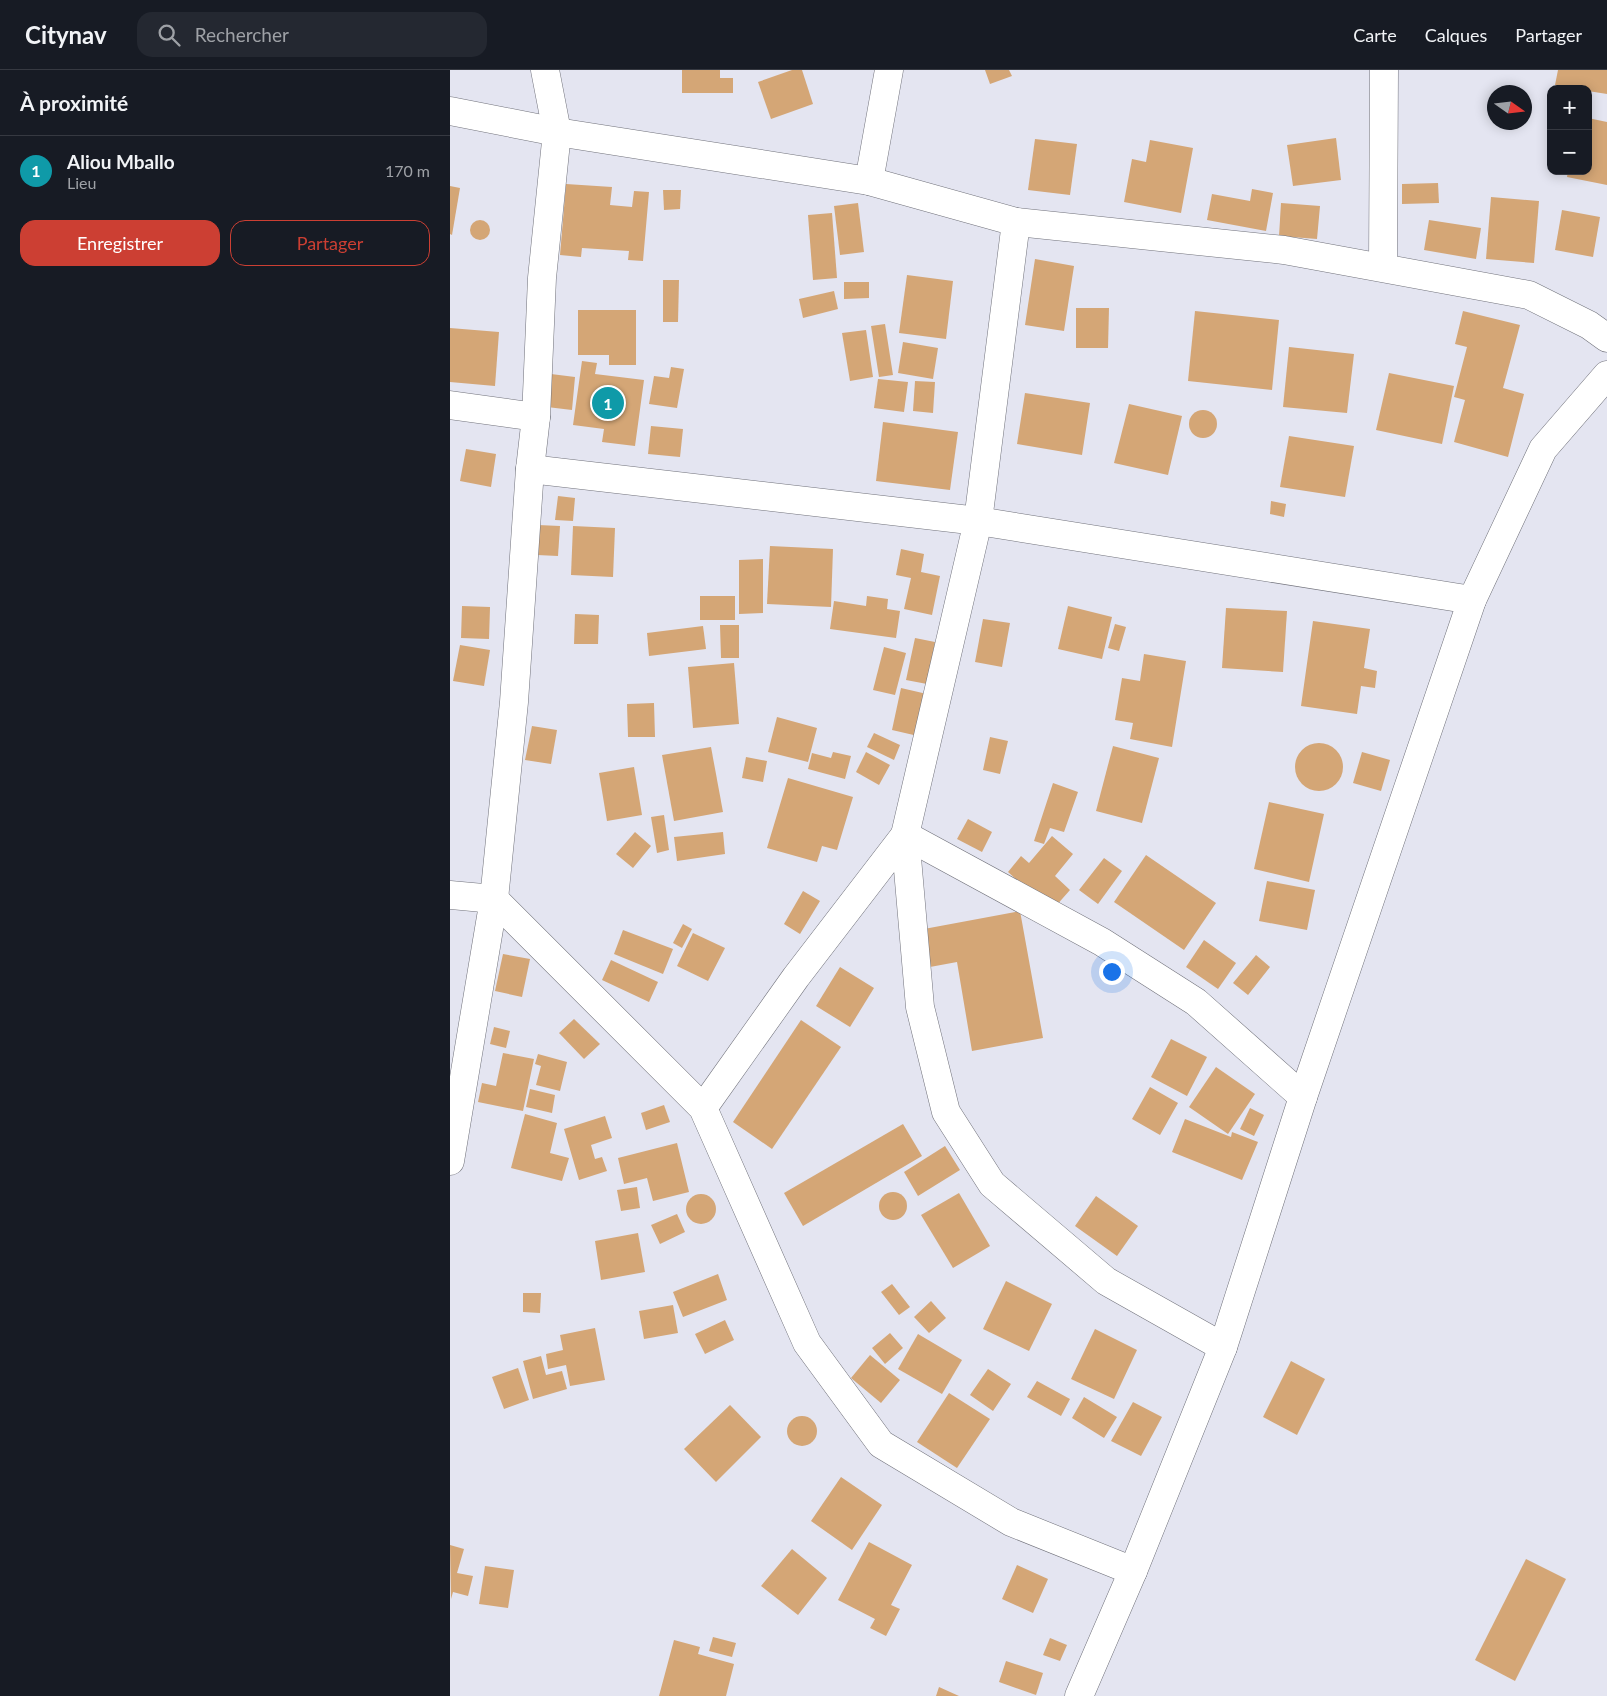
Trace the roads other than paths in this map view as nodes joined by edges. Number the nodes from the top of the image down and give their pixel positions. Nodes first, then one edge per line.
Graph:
1 (545, 70) edge
2 (889, 70) edge
3 (1384, 70) edge
4 (450, 111) edge
5 (557, 132) junction
6 (869, 180) junction
7 (1016, 222) junction
8 (1383, 267) junction
9 (1607, 338) edge
10 (1607, 375) edge
11 (450, 405) edge
12 (536, 417) junction
13 (530, 470) junction
14 (978, 521) junction
15 (1472, 600) junction
16 (905, 835) junction
17 (450, 895) edge
18 (494, 900) junction
19 (1303, 1098) junction
20 (704, 1108) junction
21 (450, 1161) edge
22 (1223, 1347) junction
23 (1133, 1571) junction
24 (1079, 1696) edge

1 - 5 street
2 - 6 street
3 - 8 street
4 - 5 street
5 - 6 street
5 - 12 street
6 - 7 street
7 - 8 street
7 - 14 street
8 - 9 street
10 - 15 street
11 - 12 street
12 - 13 street
13 - 14 street
13 - 18 street
14 - 15 street
14 - 16 street
15 - 19 street
16 - 19 street
16 - 20 street
16 - 22 street
17 - 18 street
18 - 20 street
18 - 21 street
19 - 22 street
20 - 23 street
22 - 23 street
23 - 24 street

